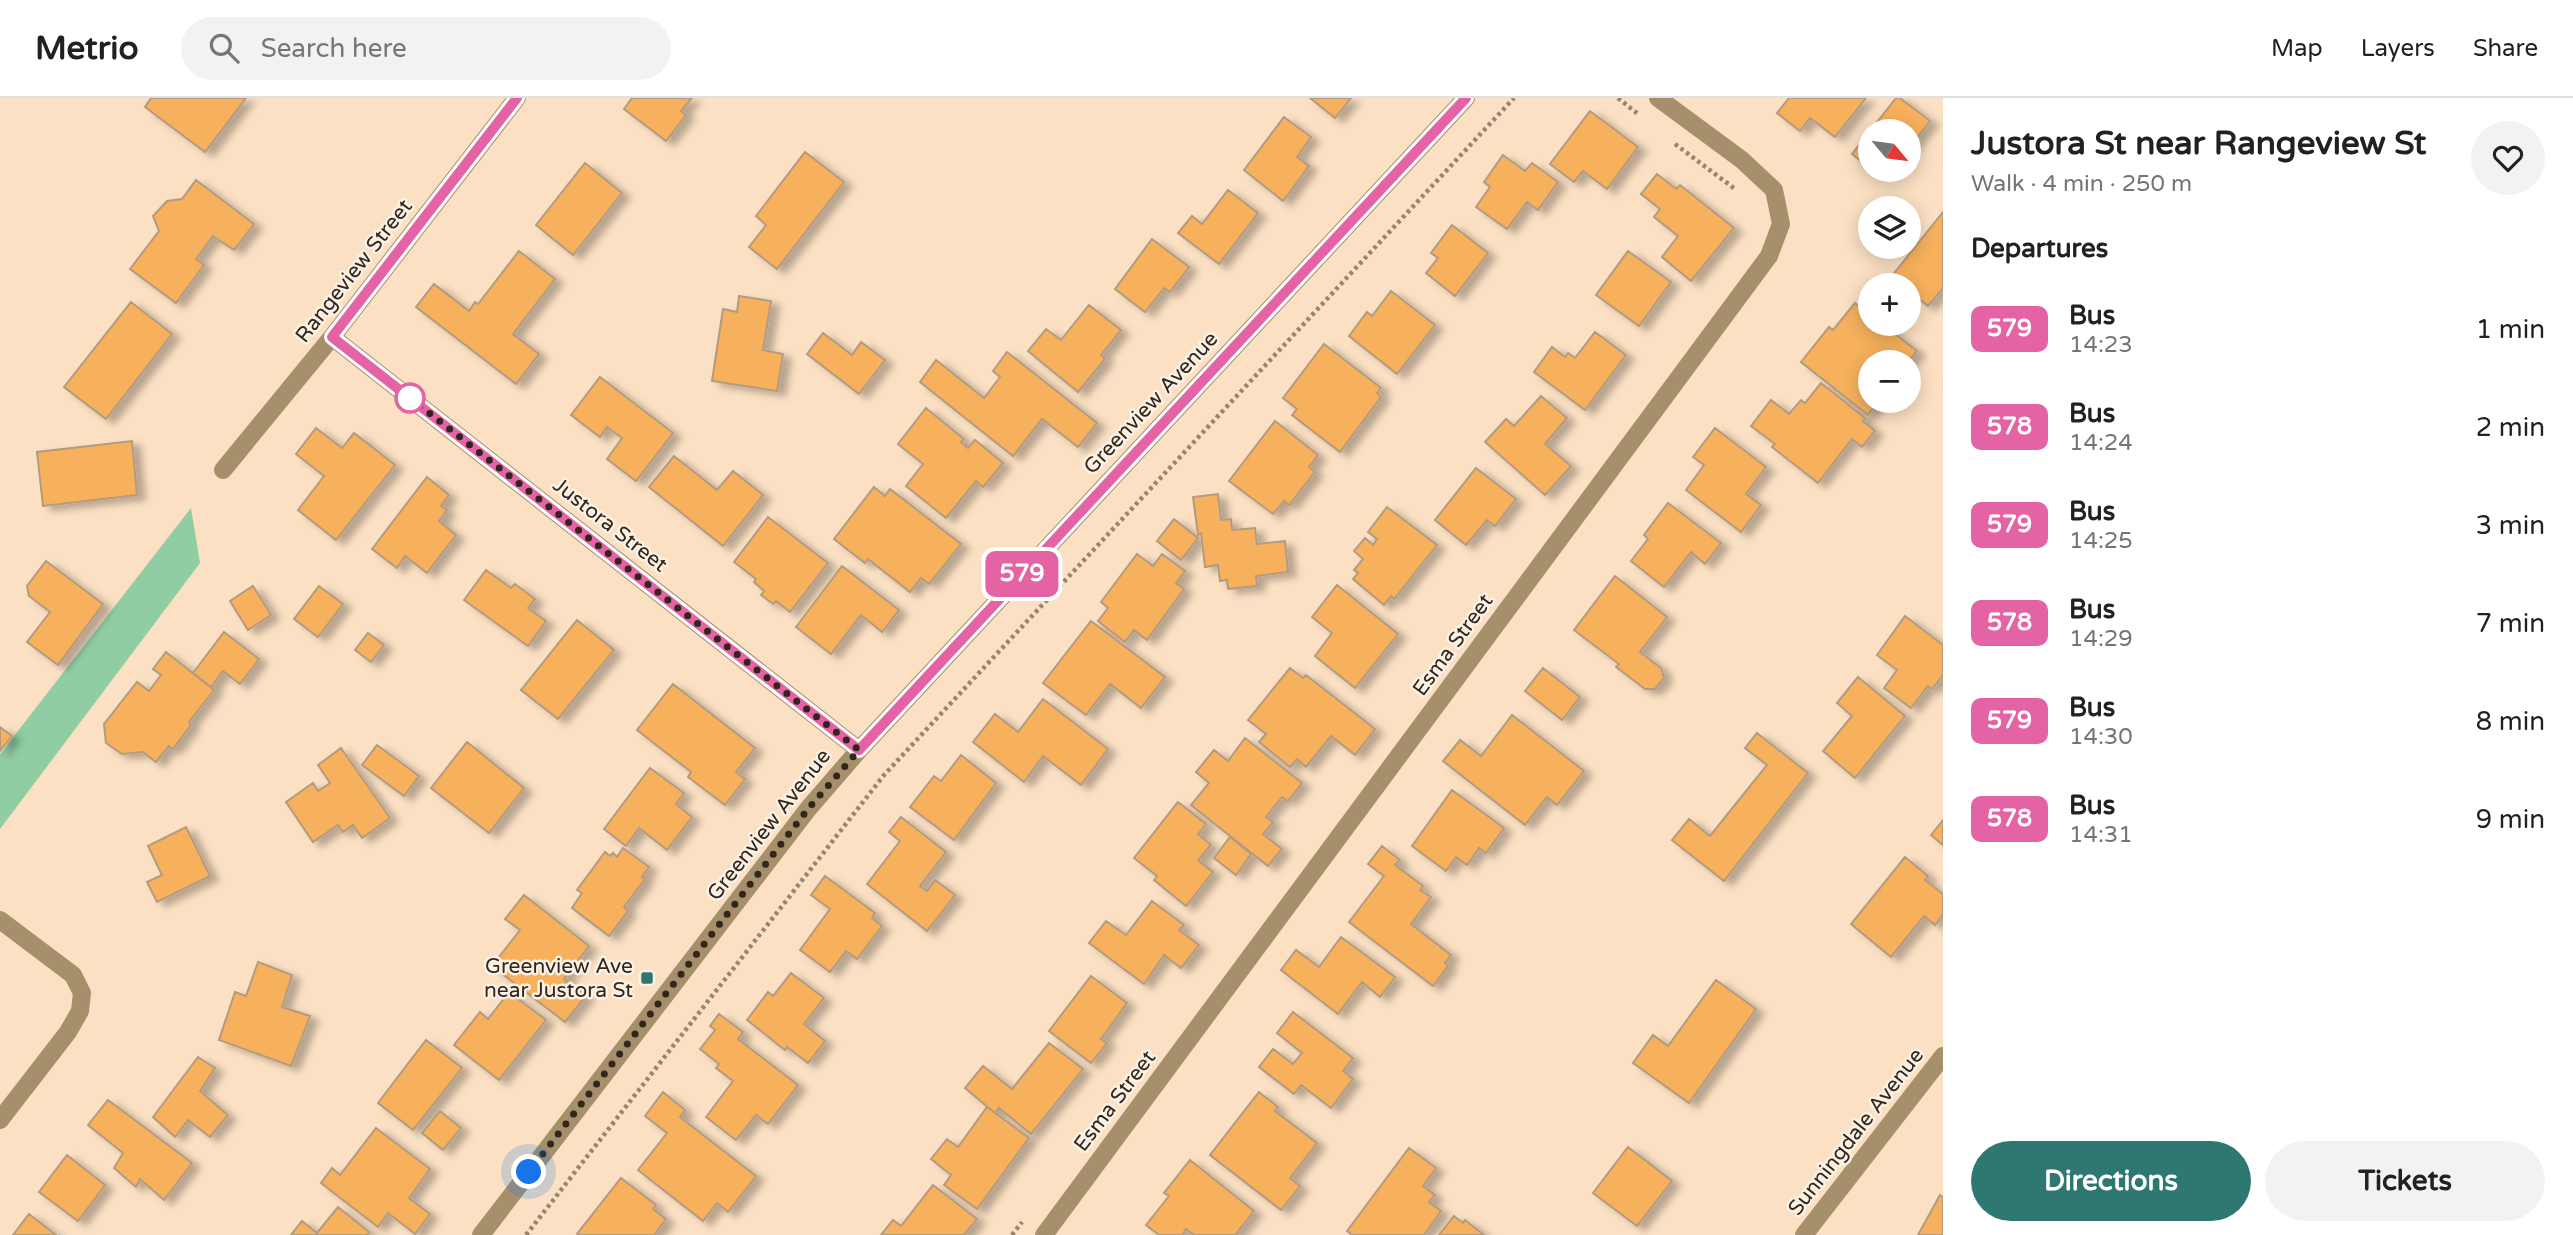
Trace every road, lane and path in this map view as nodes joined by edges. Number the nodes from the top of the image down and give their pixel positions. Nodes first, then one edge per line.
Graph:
1 (517, 98) edge
2 (1466, 98) edge
3 (1514, 98) edge
4 (1618, 98) edge
5 (1658, 98) edge
6 (1639, 115) dead end
7 (1671, 140) dead end
8 (1745, 192) dead end
9 (332, 337) junction
10 (223, 470) dead end
11 (859, 750) junction
12 (0, 920) edge
13 (1943, 1056) edge
14 (0, 1120) edge
15 (1029, 1213) dead end
16 (481, 1235) edge
17 (526, 1235) edge
18 (1012, 1235) edge
19 (1044, 1235) edge
20 (1804, 1235) edge

1 - 9 street, Rangeview Street
2 - 11 street, Greenview Avenue
3 - 17 path
4 - 6 path
5 - 19 street, Esma Street
7 - 8 path
9 - 10 street, Rangeview Street
9 - 11 street, Justora Street
11 - 16 street, Greenview Avenue
12 - 14 street
13 - 20 street, Sunningdale Avenue
15 - 18 path

